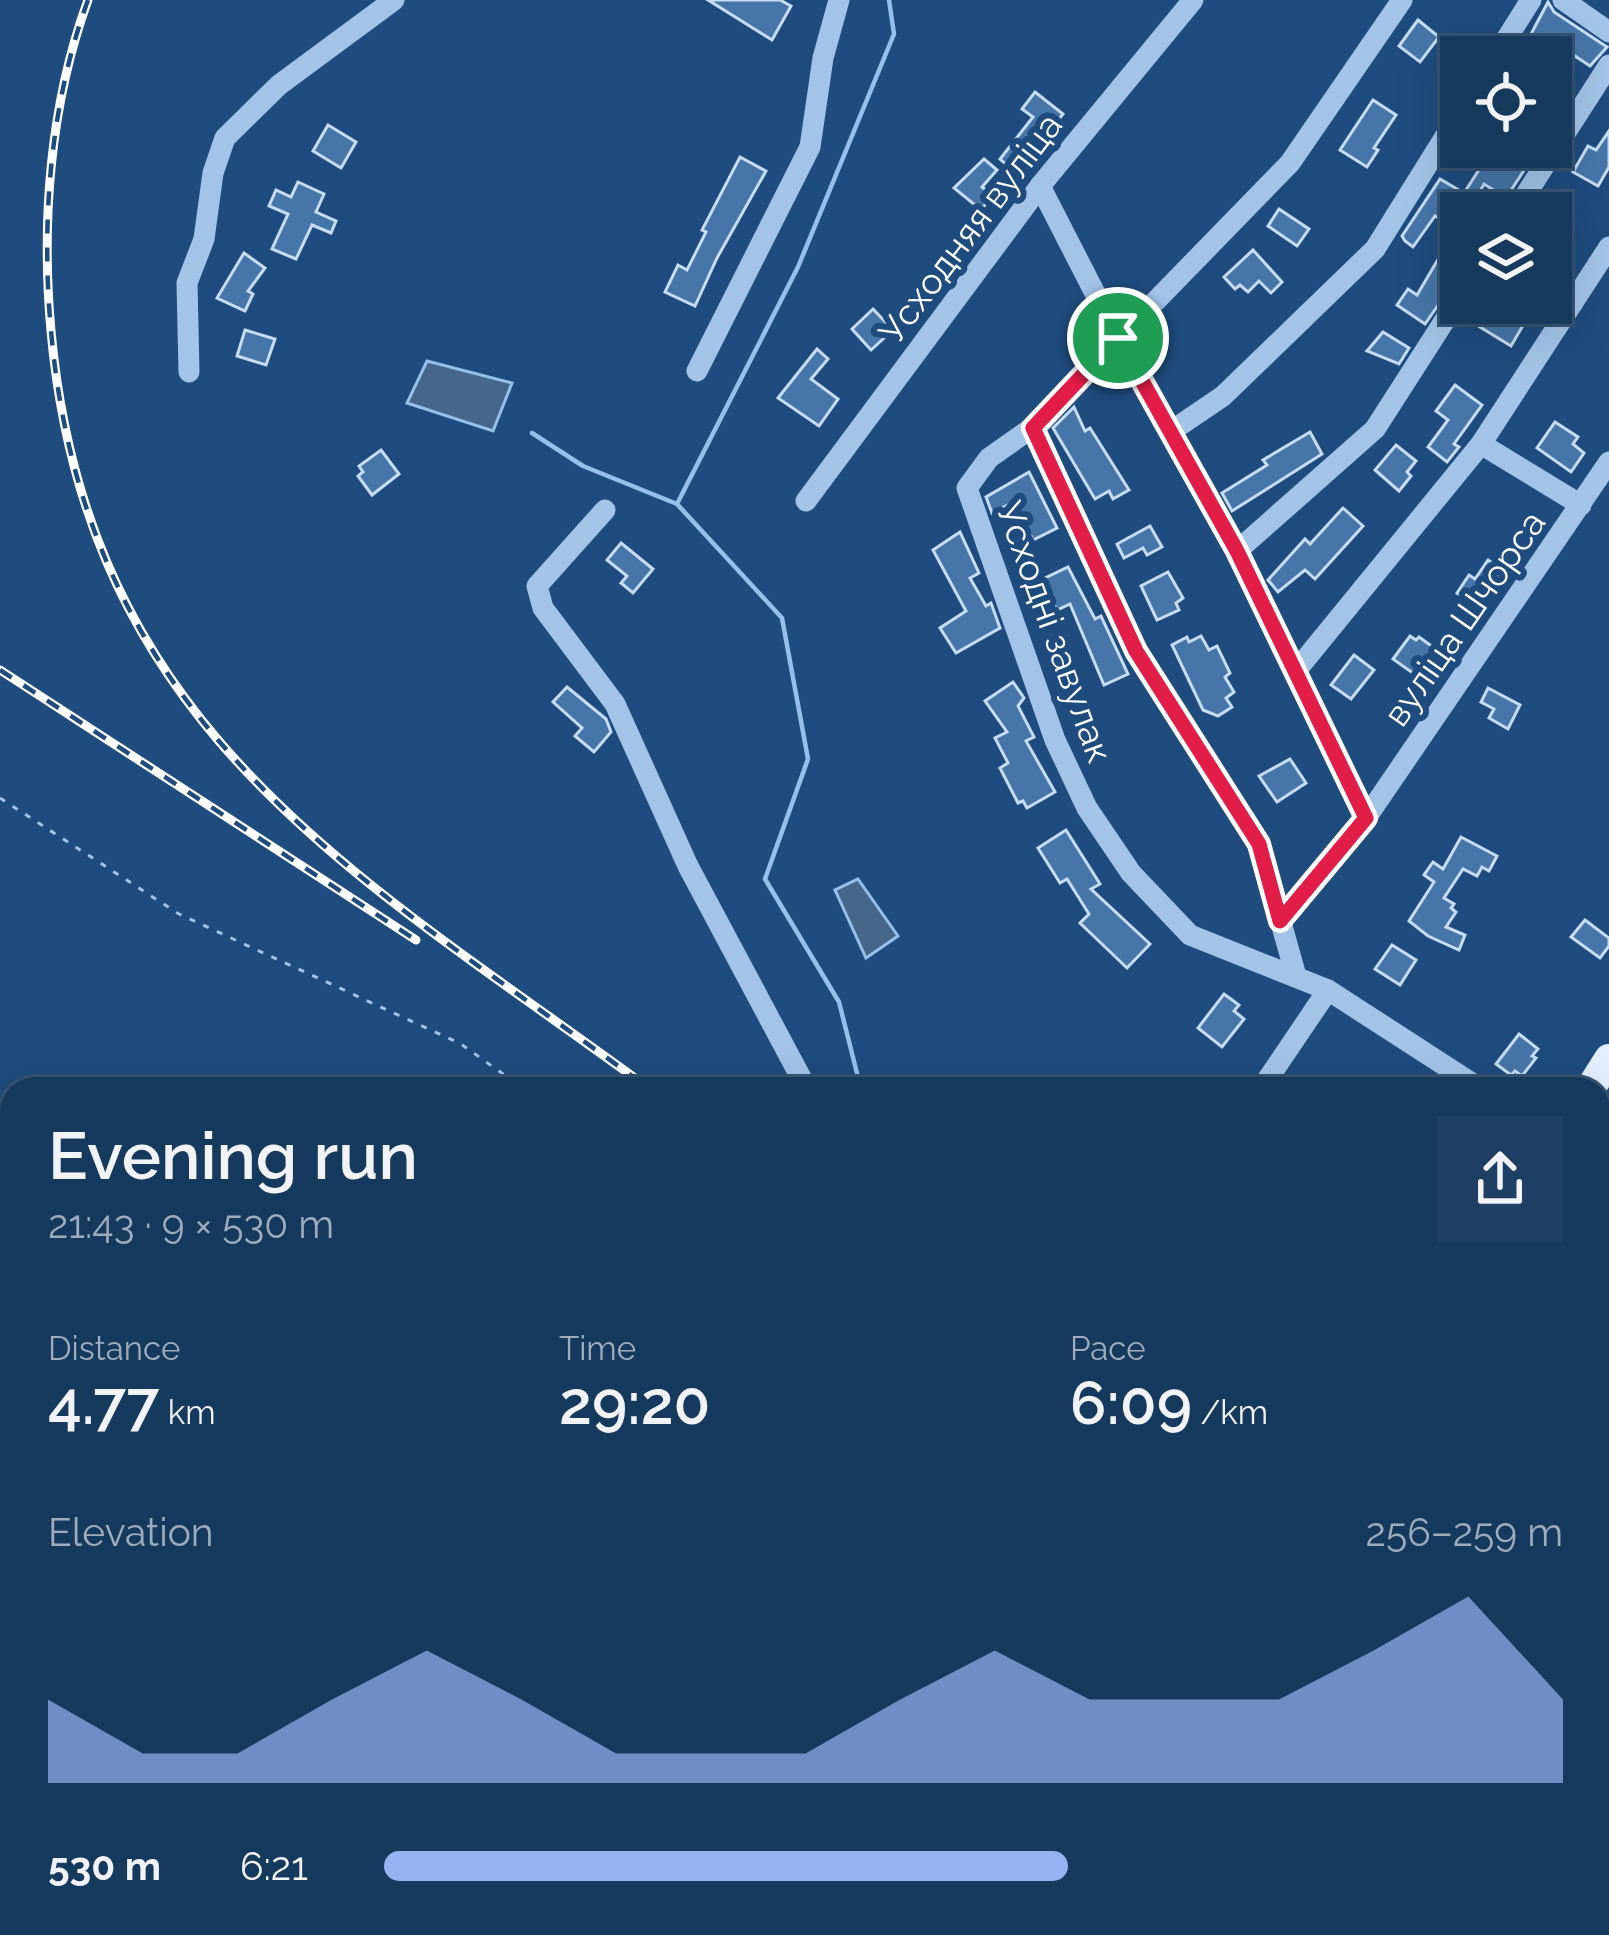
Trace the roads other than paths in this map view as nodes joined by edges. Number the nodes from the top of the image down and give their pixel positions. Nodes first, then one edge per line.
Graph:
1 (394, 0) edge
2 (839, 0) edge
3 (1193, 0) edge
4 (1402, 0) edge
5 (1531, 0) edge
6 (1563, 0) edge
7 (1609, 32) edge
8 (1508, 36) edge
9 (1609, 65) edge
10 (1440, 145) edge
11 (1040, 186) junction
12 (1527, 192) edge
13 (1609, 247) edge
14 (1442, 324) edge
15 (1118, 338) junction
16 (698, 371) dead end
17 (190, 372) dead end
18 (1033, 428) junction
19 (1170, 433) junction
20 (1481, 444) junction
21 (1609, 462) edge
22 (806, 501) dead end
23 (1581, 505) junction
24 (605, 510) dead end
25 (1237, 551) junction
26 (1295, 672) junction
27 (1366, 818) junction
28 (1280, 921) junction
29 (1296, 976) junction
30 (1328, 990) junction
31 (801, 1077) edge
32 (1269, 1077) edge
33 (1462, 1077) edge

1 - 17 street
2 - 16 street
3 - 11 street, Усходняя вуліца
4 - 15 street
5 - 8 street
6 - 7 street
9 - 12 street
10 - 19 street
11 - 15 street
11 - 22 street, Усходняя вуліца
13 - 20 street
14 - 25 street
15 - 18 street
15 - 19 street
18 - 28 street
18 - 29 street, Усходні завулак
19 - 25 street
20 - 23 street
20 - 26 street
21 - 23 street, вуліца Шчорса
23 - 27 street, вуліца Шчорса
24 - 31 street
25 - 26 street
26 - 27 street
27 - 28 street, вуліца Шчорса
28 - 29 street
29 - 30 street, Усходні завулак
30 - 32 street
30 - 33 street, Усходні завулак

